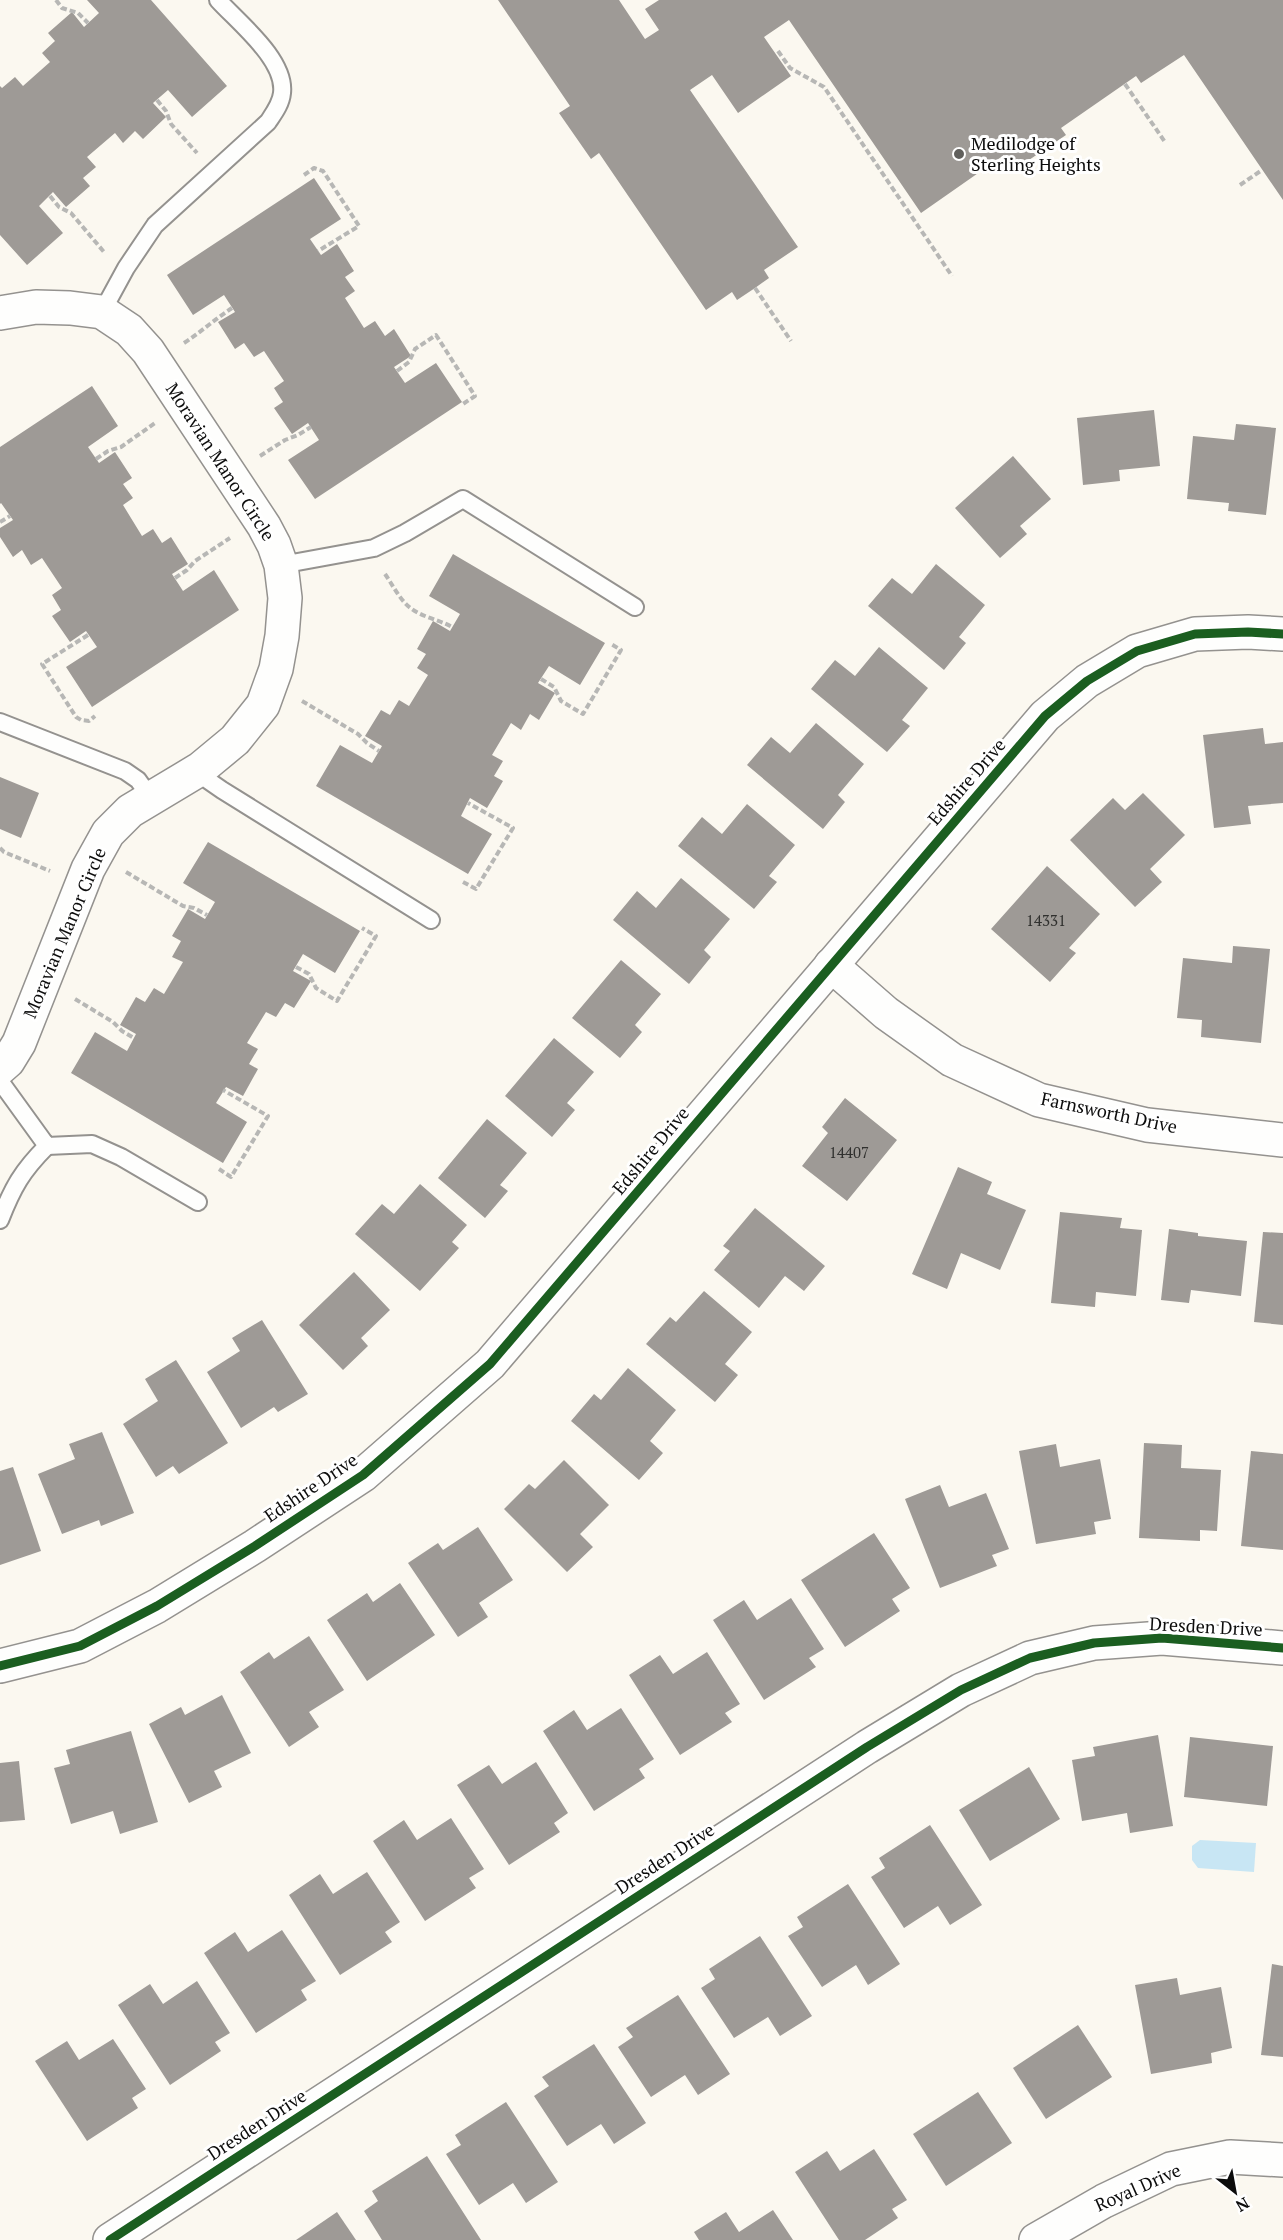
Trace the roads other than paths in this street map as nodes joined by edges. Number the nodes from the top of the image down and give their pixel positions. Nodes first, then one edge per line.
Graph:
1 (219, 0) edge
2 (102, 312) junction
3 (0, 313) edge
4 (281, 565) junction
5 (634, 607) dead end
6 (1283, 634) edge
7 (0, 722) edge
8 (200, 769) junction
9 (150, 797) junction
10 (431, 920) dead end
11 (831, 965) junction
12 (0, 1068) edge
13 (0, 1081) edge
14 (1283, 1140) edge
15 (47, 1146) junction
16 (198, 1202) dead end
17 (0, 1221) edge
18 (1283, 1648) edge
19 (0, 1666) edge
20 (1283, 2160) edge
21 (110, 2240) edge
22 (1036, 2240) edge

1 - 2 lane
2 - 3 street, Moravian Manor Circle
2 - 4 street, Moravian Manor Circle
4 - 5 lane
4 - 8 street, Moravian Manor Circle
6 - 11 street, Edshire Drive
7 - 9 lane
8 - 9 street, Moravian Manor Circle
8 - 10 lane
9 - 12 street, Moravian Manor Circle
11 - 14 street, Farnsworth Drive
11 - 19 street, Edshire Drive
13 - 15 lane
15 - 16 lane
15 - 17 lane
18 - 21 street, Dresden Drive
20 - 22 street, Royal Drive

